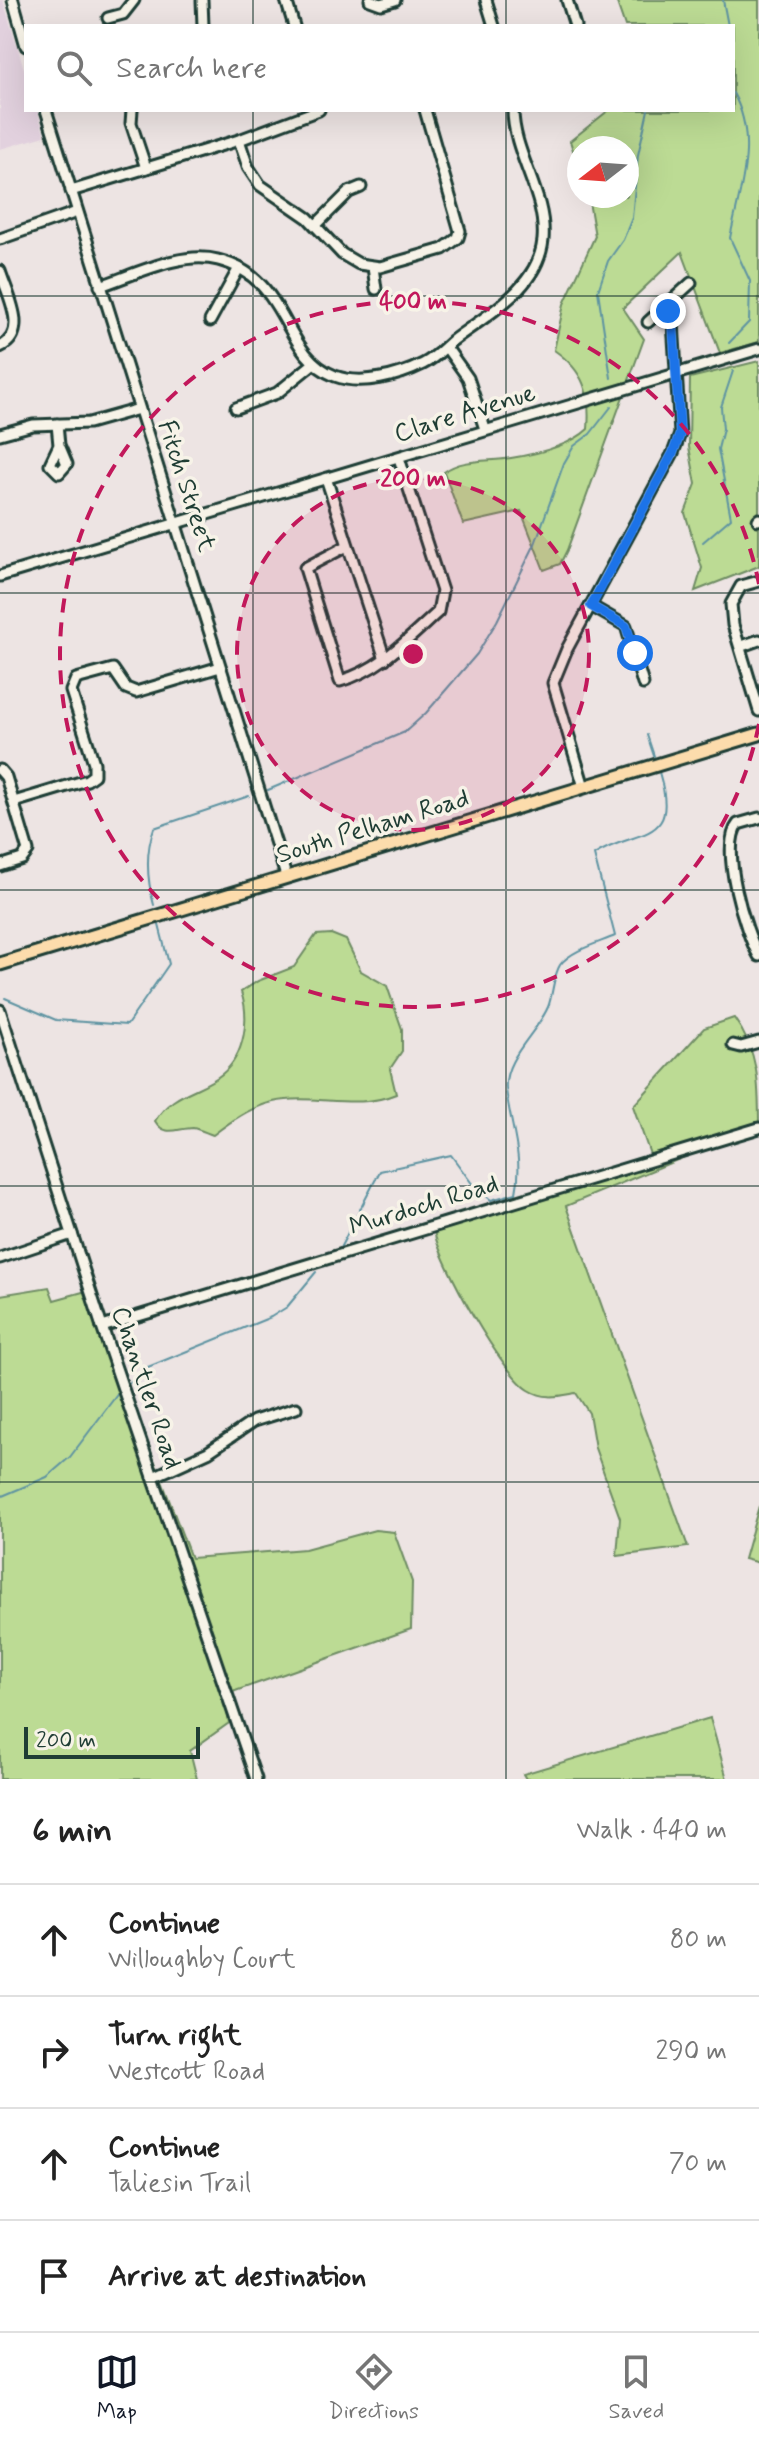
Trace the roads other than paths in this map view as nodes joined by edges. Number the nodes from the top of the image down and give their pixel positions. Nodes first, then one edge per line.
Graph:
1 (13, 0) edge
2 (134, 0) edge
3 (202, 0) edge
4 (286, 0) edge
5 (370, 0) edge
6 (395, 0) edge
7 (486, 0) edge
8 (567, 0) edge
9 (108, 18) dead end
10 (203, 24) edge
11 (293, 24) edge
12 (493, 24) edge
13 (574, 24) edge
14 (24, 39) edge
15 (47, 112) edge
16 (132, 112) edge
17 (314, 112) edge
18 (426, 112) edge
19 (514, 112) edge
20 (239, 140) junction
21 (146, 168) junction
22 (361, 187) dead end
23 (71, 191) junction
24 (77, 212) junction
25 (316, 225) junction
26 (0, 239) edge
27 (373, 267) junction
28 (239, 268) junction
29 (0, 271) edge
30 (691, 283) dead end
31 (100, 286) junction
32 (376, 289) dead end
33 (665, 307) junction
34 (210, 321) dead end
35 (648, 322) dead end
36 (0, 347) edge
37 (446, 347) junction
38 (759, 349) edge
39 (314, 363) junction
40 (677, 374) junction
41 (236, 408) dead end
42 (139, 409) junction
43 (57, 424) junction
44 (485, 429) junction
45 (0, 434) edge
46 (59, 445) dead end
47 (399, 458) junction
48 (327, 481) junction
49 (175, 523) junction
50 (347, 546) junction
51 (0, 576) edge
52 (759, 581) edge
53 (591, 606) junction
54 (759, 640) edge
55 (742, 646) dead end
56 (385, 659) junction
57 (220, 667) junction
58 (643, 684) dead end
59 (759, 711) edge
60 (759, 734) edge
61 (2, 769) edge
62 (584, 787) junction
63 (14, 802) junction
64 (759, 818) edge
65 (0, 866) edge
66 (286, 876) junction
67 (759, 956) edge
68 (0, 964) edge
69 (0, 1010) edge
70 (759, 1042) edge
71 (733, 1045) dead end
72 (759, 1128) edge
73 (72, 1234) junction
74 (0, 1258) edge
75 (102, 1327) junction
76 (296, 1408) dead end
77 (153, 1477) junction
78 (256, 1779) edge

1 - 14 street
2 - 9 street
3 - 10 street
4 - 11 street
5 - 6 street
7 - 12 street
8 - 13 street
15 - 23 street, Fitch Street
16 - 21 street
17 - 20 street
18 - 27 street
19 - 37 street
20 - 21 street
20 - 25 street
21 - 23 street
22 - 25 street
23 - 24 street, Fitch Street
24 - 26 street
24 - 31 street, Fitch Street
25 - 27 street
27 - 32 street
28 - 31 street
28 - 34 street
28 - 39 street
29 - 36 street
30 - 33 street
31 - 42 street, Fitch Street
33 - 35 street
33 - 40 street
37 - 39 street
37 - 44 street
38 - 40 street, Clare Avenue
39 - 41 street
40 - 44 street, Clare Avenue
40 - 53 street
42 - 43 street
42 - 49 street, Fitch Street
43 - 45 street
43 - 46 street
44 - 47 street, Clare Avenue
47 - 48 street, Clare Avenue
47 - 56 street
48 - 49 street, Clare Avenue
48 - 50 street
49 - 51 street, Clare Avenue
49 - 57 street, Fitch Street
50 - 56 street
50 - 56 street
52 - 59 street
53 - 58 street
53 - 62 street
54 - 55 street
57 - 63 street
57 - 66 street, Fitch Street
60 - 62 main road, South Pelham Road
61 - 63 street
62 - 66 main road, South Pelham Road
63 - 65 street
64 - 67 street
66 - 68 main road, South Pelham Road
69 - 73 street, Chantler Road
70 - 71 street
72 - 75 street, Murdoch Road
73 - 74 street
73 - 75 street, Chantler Road
75 - 77 street, Chantler Road
76 - 77 street
77 - 78 street, Chantler Road

